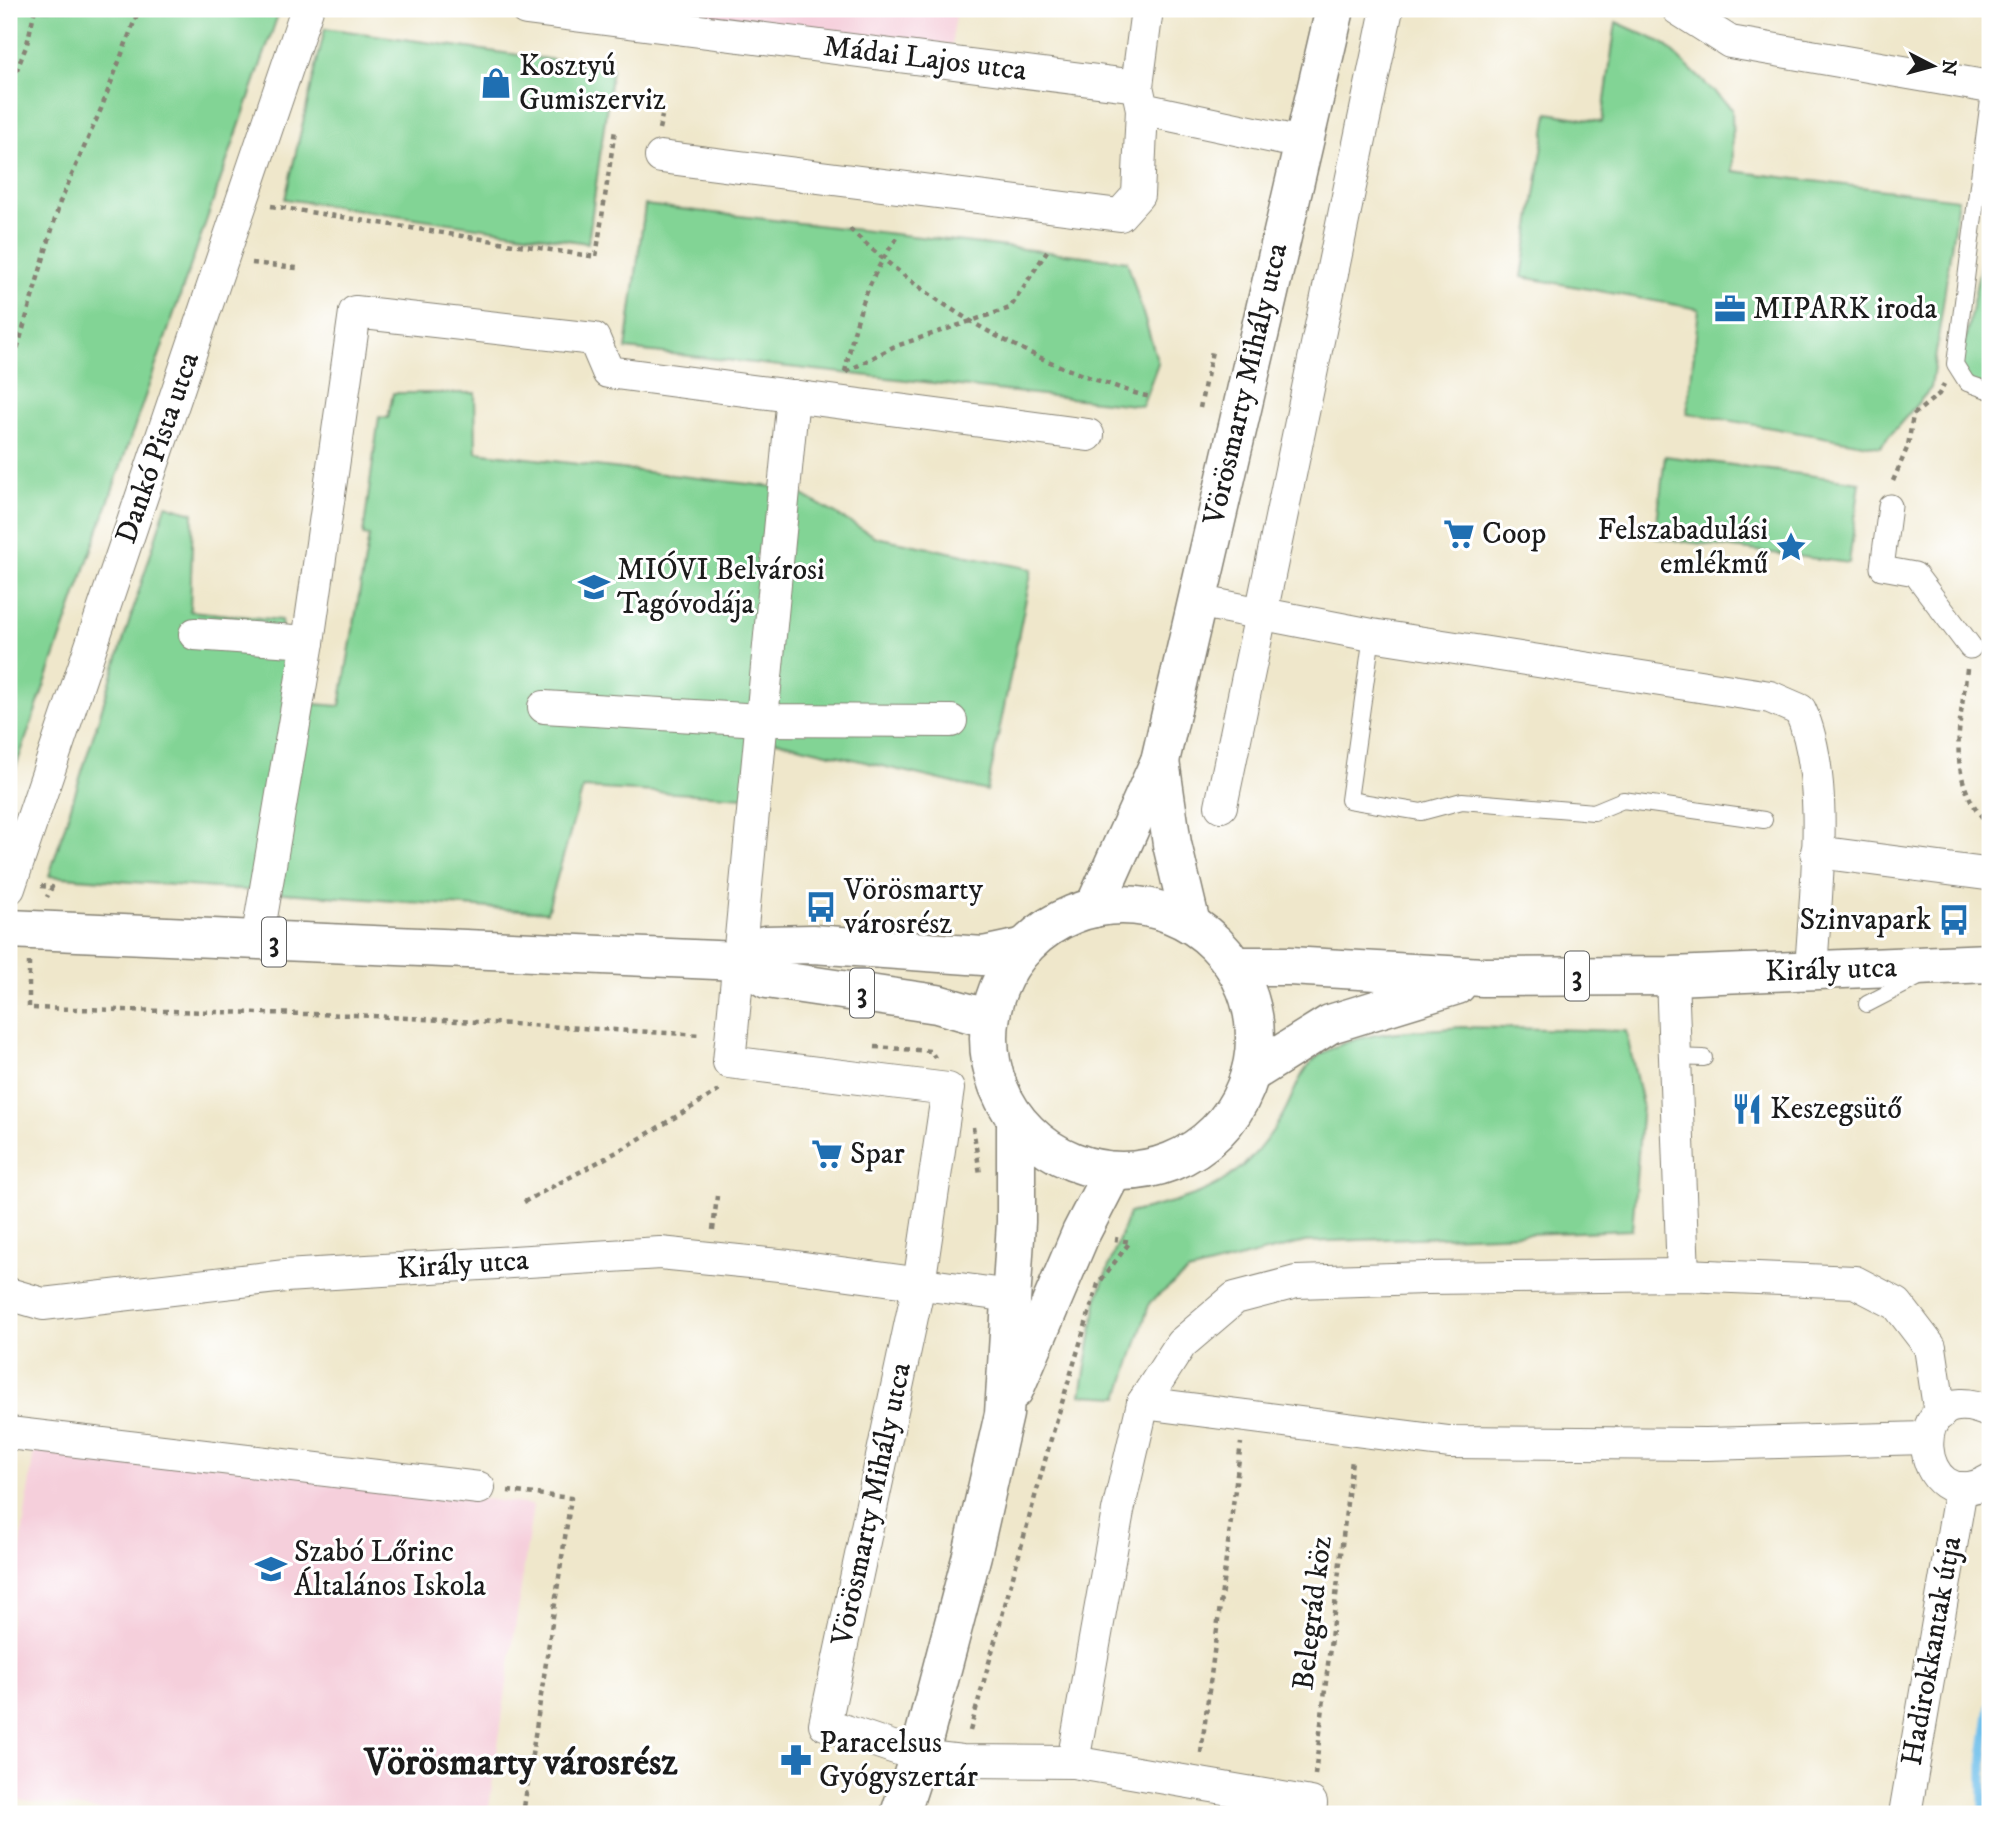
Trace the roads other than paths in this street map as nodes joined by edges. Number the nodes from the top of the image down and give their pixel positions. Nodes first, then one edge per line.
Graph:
1 (307, 9) edge
2 (526, 9) edge
3 (1147, 9) edge
4 (1335, 9) edge
5 (1387, 9) edge
6 (1678, 9) edge
7 (1990, 90) edge
8 (1139, 97) junction
9 (1988, 141) edge
10 (1302, 144) junction
11 (662, 158) dead end
12 (1990, 391) edge
13 (793, 396) junction
14 (1088, 435) dead end
15 (1890, 506) road end
16 (1196, 601) junction
17 (1260, 615) junction
18 (195, 634) dead end
19 (1372, 635) junction
20 (308, 642) junction
21 (1970, 647) road end
22 (544, 707) dead end
23 (761, 720) junction
24 (951, 721) dead end
25 (1160, 761) junction
26 (1221, 806) dead end
27 (1763, 820) dead end
28 (1817, 852) junction
29 (1990, 872) edge
30 (9, 886) edge
31 (1094, 908) junction
32 (1191, 924) junction
33 (20, 930) edge
34 (257, 941) junction
35 (1025, 947) junction
36 (738, 961) junction
37 (1990, 963) edge
38 (1234, 966) junction
39 (1946, 966) junction
40 (1811, 971) junction
41 (1672, 976) junction
42 (1483, 977) junction
43 (1867, 1004) dead end
44 (990, 1019) junction
45 (1673, 1057) junction
46 (1704, 1058) dead end
47 (1250, 1074) junction
48 (1016, 1119) junction
49 (1113, 1171) junction
50 (1683, 1275) junction
51 (919, 1284) junction
52 (9, 1294) edge
53 (1011, 1296) junction
54 (1143, 1403) junction
55 (1990, 1412) edge
56 (1004, 1414) junction
57 (1933, 1426) junction
58 (9, 1433) edge
59 (1976, 1484) edge
60 (479, 1488) road end
61 (919, 1756) junction
62 (1073, 1762) junction
63 (1311, 1809) edge
64 (900, 1814) edge
65 (1905, 1814) edge

1 - 30 street, Dankó Pista utca
2 - 8 street, Mádai Lajos utca
3 - 8 street
4 - 10 main road, Vörösmarty Mihály utca
5 - 17 street
6 - 7 street
7 - 9 lane
8 - 10 street, Mádai Lajos utca
8 - 11 street
9 - 12 lane
10 - 16 main road, Vörösmarty Mihály utca
13 - 14 street
13 - 20 street
13 - 23 street
15 - 21 street
16 - 17 street
16 - 25 main road, Vörösmarty Mihály utca
17 - 19 street
17 - 26 street
18 - 20 street
19 - 27 lane
19 - 28 street
20 - 34 street
22 - 23 street
23 - 24 street
23 - 36 street
25 - 31 main road, Vörösmarty Mihály utca
25 - 32 main road, Vörösmarty Mihály utca
28 - 29 street
28 - 40 street
31 - 32 main road, 3
31 - 35 main road, 3
32 - 38 main road, 3
33 - 34 main road, 3
34 - 36 main road, 3
35 - 36 main road, 3
35 - 44 main road, 3
36 - 44 main road, 3
36 - 51 street, Vörösmarty Mihály utca
37 - 39 main road, Király utca / 3
38 - 42 main road, Király utca / 3
38 - 47 main road, 3
39 - 40 main road, Király utca / 3
39 - 43 lane
40 - 41 main road, Király utca / 3
41 - 42 main road, Király utca / 3
41 - 45 street
42 - 47 main road, Király utca / 3
44 - 48 main road, 3
45 - 46 lane
45 - 50 street
47 - 49 main road, 3
48 - 49 main road, 3
48 - 53 main road
49 - 56 main road
50 - 54 street
50 - 57 street
51 - 52 street, Király utca
51 - 53 street, Király utca
51 - 61 street, Vörösmarty Mihály utca
53 - 56 main road
54 - 57 street
54 - 62 street
55 - 57 street
56 - 61 main road
57 - 59 street
58 - 60 street
59 - 65 street, Hadirokkantak útja
61 - 62 street
61 - 64 main road
62 - 63 street

